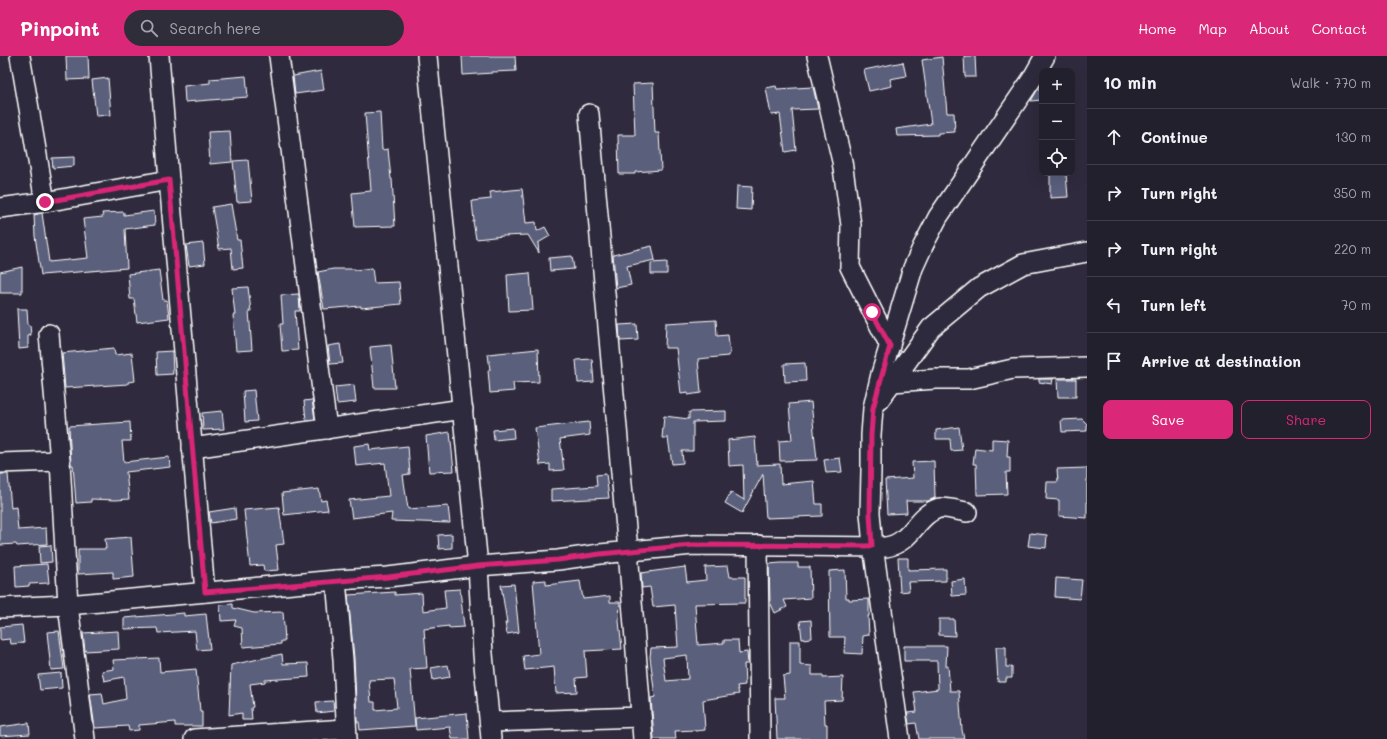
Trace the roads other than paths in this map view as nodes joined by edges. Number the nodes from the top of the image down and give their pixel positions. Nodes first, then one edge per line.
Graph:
1 (20, 56) edge
2 (159, 56) edge
3 (279, 56) edge
4 (427, 56) edge
5 (817, 56) edge
6 (1045, 56) edge
7 (589, 114) dead end
8 (169, 180) junction
9 (45, 202) junction
10 (0, 208) edge
11 (1087, 252) edge
12 (49, 334) dead end
13 (890, 346) junction
14 (1087, 367) edge
15 (892, 382) junction
16 (873, 408) junction
17 (463, 409) junction
18 (327, 428) junction
19 (192, 448) junction
20 (60, 460) junction
21 (0, 464) edge
22 (967, 512) dead end
23 (758, 545) junction
24 (872, 546) junction
25 (628, 551) junction
26 (478, 566) junction
27 (336, 580) junction
28 (205, 592) junction
29 (68, 605) junction
30 (0, 608) edge
31 (641, 717) junction
32 (491, 730) edge
33 (346, 734) edge
34 (85, 739) edge
35 (194, 739) edge
36 (643, 739) edge
37 (760, 739) edge
38 (900, 739) edge

1 - 9 street
2 - 8 street
3 - 18 street
4 - 17 street
5 - 13 street
6 - 13 street
7 - 25 street
8 - 9 street
8 - 19 street
9 - 10 street
11 - 15 street
12 - 20 street
13 - 16 street
14 - 15 street
15 - 16 street
16 - 24 street
17 - 18 street
17 - 26 street
18 - 19 street
19 - 28 street
20 - 21 street
20 - 29 street
22 - 24 street
23 - 24 street
23 - 25 street
23 - 37 street
24 - 38 street
25 - 26 street
25 - 31 street
26 - 27 street
26 - 32 street
27 - 28 street
27 - 33 street
28 - 29 street
29 - 30 street
29 - 34 street
31 - 32 street
31 - 36 street
33 - 35 street

